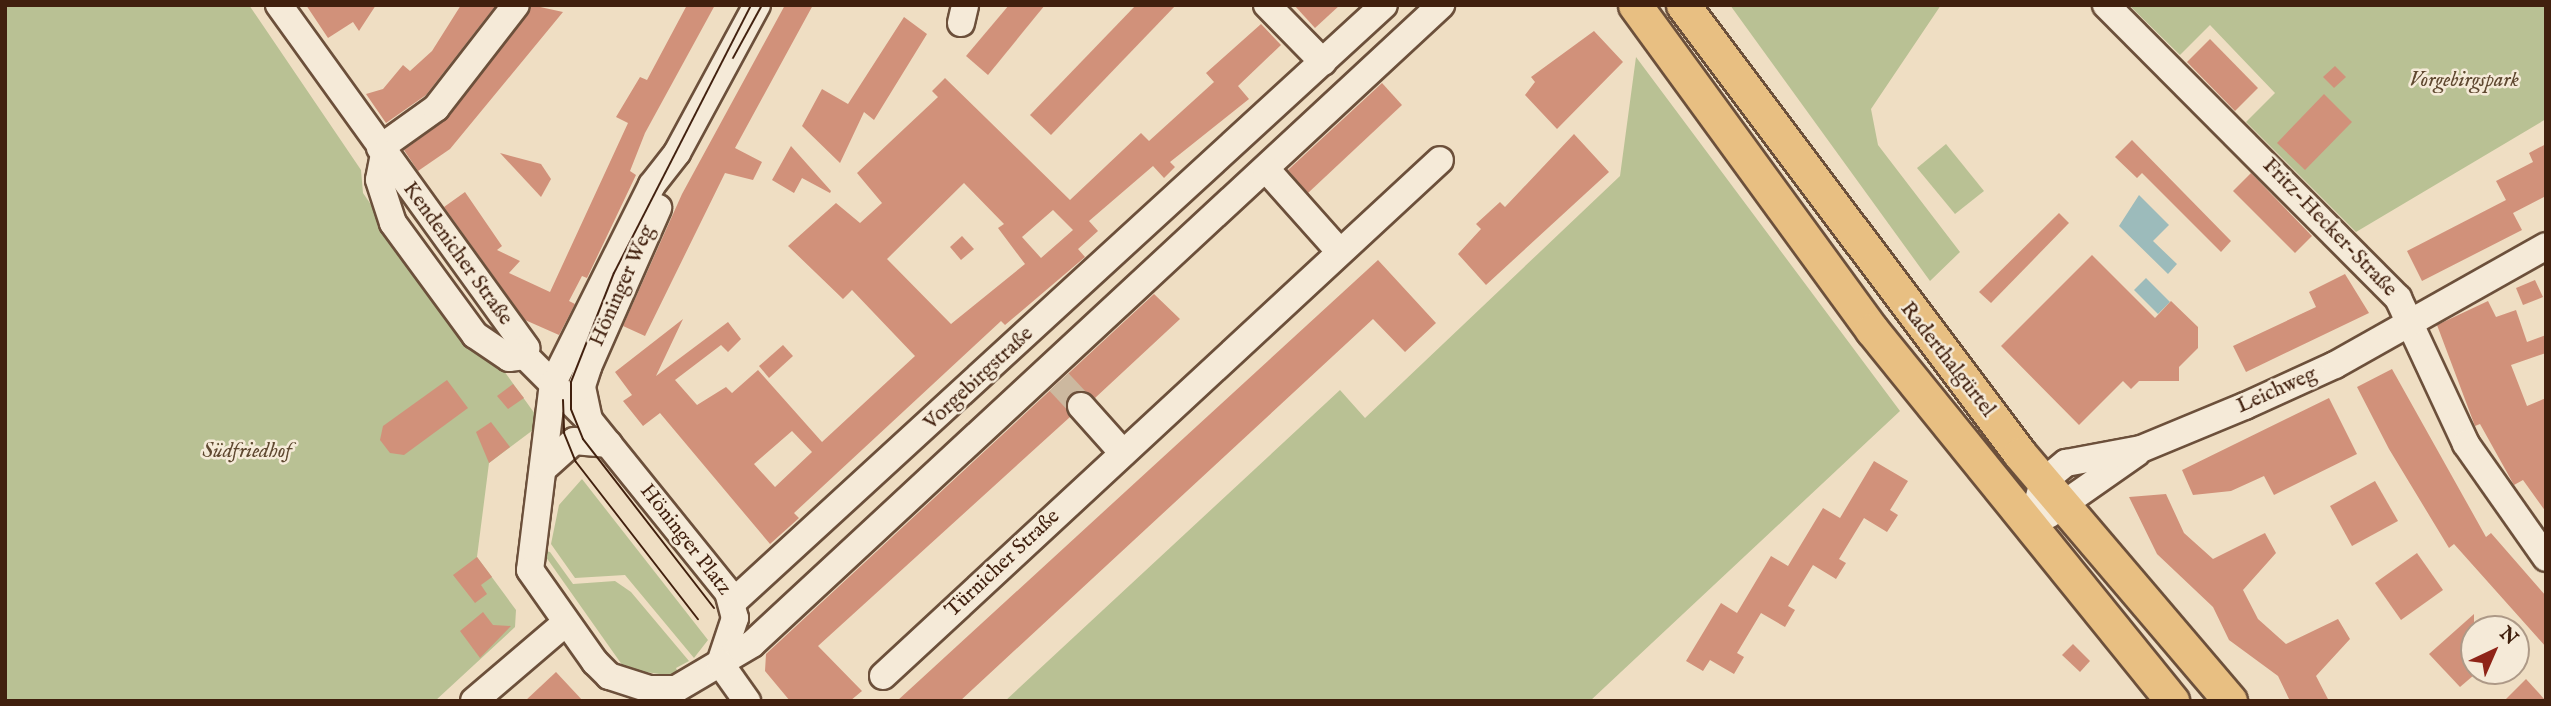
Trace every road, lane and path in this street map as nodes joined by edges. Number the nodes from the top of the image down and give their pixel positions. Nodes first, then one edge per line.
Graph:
1 (279, 5) edge
2 (516, 5) edge
3 (757, 5) edge
4 (1267, 5) edge
5 (1384, 5) edge
6 (1441, 5) edge
7 (1636, 5) edge
8 (1683, 5) edge
9 (2106, 5) edge
10 (1323, 62) junction
11 (382, 151) junction
12 (677, 153) junction
13 (1440, 160) dead end
14 (1266, 169) junction
15 (1841, 224) junction
16 (1800, 235) junction
17 (1128, 241) junction
18 (2546, 246) edge
19 (1339, 251) junction
20 (1157, 270) junction
21 (2407, 321) junction
22 (552, 383) junction
23 (1081, 407) tunnel mouth
24 (589, 420) junction
25 (609, 444) junction
26 (1123, 453) junction
27 (544, 468) junction
28 (2052, 493) junction
29 (830, 518) junction
30 (2030, 529) junction
31 (862, 546) junction
32 (2546, 558) edge
33 (733, 602) junction
34 (564, 624) junction
35 (720, 663) junction
36 (883, 676) dead end
37 (474, 701) edge
38 (747, 701) edge
39 (2172, 701) edge
40 (2230, 701) edge

1 - 11 street
2 - 11 street
3 - 12 street, Höninger Weg
4 - 10 street
5 - 10 street, Vorgebirgstraße
6 - 14 street, Vorgebirgstraße
7 - 16 main road, Raderthalgürtel
8 - 15 main road, Raderthalgürtel
9 - 21 street, Fritz-Hecker-Straße
10 - 17 street, Vorgebirgstraße
11 - 22 street, Kendenicher Straße
12 - 22 street, Höninger Weg
12 - 24 street, Höninger Weg
13 - 19 street, Türnicher Straße
14 - 19 street
14 - 20 street, Vorgebirgstraße
15 - 16 main road
15 - 28 main road, Raderthalgürtel
16 - 30 main road, Raderthalgürtel
17 - 20 street
17 - 29 street, Vorgebirgstraße
18 - 21 street, Leichweg
19 - 26 street, Türnicher Straße
20 - 31 street, Vorgebirgstraße
21 - 28 street, Leichweg
21 - 32 street, Fritz-Hecker-Straße
22 - 24 street, Höninger Platz
22 - 27 street
23 - 26 street
24 - 25 street, Höninger Platz
25 - 27 street
25 - 33 street, Höninger Platz
26 - 36 street, Türnicher Straße
27 - 34 street
28 - 30 street
28 - 40 main road, Raderthalgürtel
29 - 31 street
29 - 33 street, Vorgebirgstraße
30 - 39 main road, Raderthalgürtel
31 - 35 street, Vorgebirgstraße
33 - 35 street, Höninger Platz
34 - 35 street
34 - 37 street
35 - 38 street

